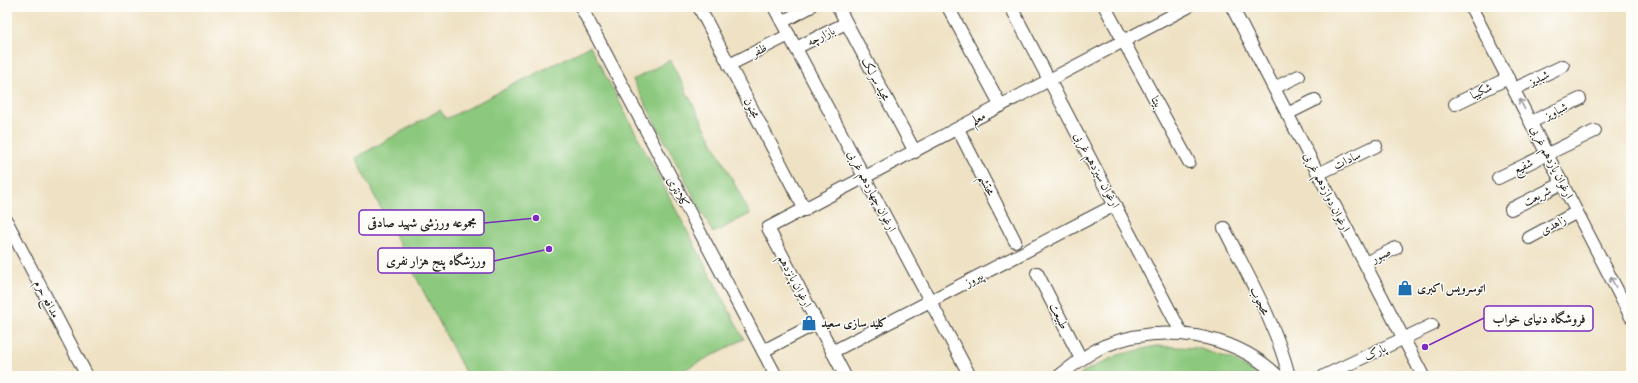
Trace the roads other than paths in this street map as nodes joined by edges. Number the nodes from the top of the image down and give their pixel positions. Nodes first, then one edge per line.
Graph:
1 (580, 7) edge
2 (699, 7) edge
3 (774, 7) edge
4 (810, 7) edge
5 (838, 7) edge
6 (948, 7) edge
7 (1011, 7) edge
8 (1106, 7) edge
9 (1188, 7) edge
10 (1232, 7) edge
11 (1471, 7) edge
12 (782, 22) junction
13 (846, 23) junction
14 (789, 35) junction
15 (1124, 41) junction
16 (796, 48) junction
17 (729, 65) junction
18 (1563, 66) dead end
19 (1299, 76) dead end
20 (1508, 78) junction
21 (1049, 80) junction
22 (1274, 88) junction
23 (1514, 89) junction
24 (1580, 99) dead end
25 (1315, 100) dead end
26 (1455, 104) dead end
27 (1001, 106) junction
28 (1287, 114) junction
29 (1531, 122) junction
30 (958, 128) junction
31 (1595, 131) dead end
32 (1376, 146) dead end
33 (915, 152) junction
34 (1548, 154) junction
35 (1190, 162) dead end
36 (1318, 174) junction
37 (865, 178) junction
38 (1498, 178) dead end
39 (1562, 183) junction
40 (1115, 205) junction
41 (1511, 209) dead end
42 (805, 210) junction
43 (1577, 212) junction
44 (7, 222) edge
45 (768, 228) joint
46 (1224, 228) dead end
47 (1529, 238) dead end
48 (1015, 241) dead end
49 (1396, 248) dead end
50 (1365, 263) junction
51 (1037, 274) dead end
52 (930, 301) junction
53 (1631, 317) edge
54 (817, 323) junction
55 (1432, 324) dead end
56 (1182, 334) junction
57 (1404, 338) junction
58 (763, 351) junction
59 (832, 352) junction
60 (1081, 359) junction
61 (87, 376) edge
62 (776, 376) edge
63 (845, 376) edge
64 (970, 376) edge
65 (1059, 376) edge
66 (1278, 376) edge
67 (1289, 376) edge
68 (1324, 376) edge
69 (1423, 376) edge

1 - 58 street, کلانتری
2 - 17 street, مجنون
3 - 12 street, ارغوان چهاردهم غربی
4 - 12 street
5 - 13 street, مجید سرلک
6 - 27 street
7 - 21 street, ارغوان سیزدهم غربی
8 - 15 street, بیتا
9 - 15 street, معلم
10 - 22 street, ارغوان دوازدهم غربی
11 - 20 street, ارغوان یازدهم غربی
12 - 14 street, ارغوان چهاردهم غربی
13 - 16 street, بازارچه
13 - 33 street, مجید سرلک
14 - 16 street, ارغوان چهاردهم غربی
14 - 17 street, ظفر
15 - 21 street, معلم
15 - 35 street, بیتا
16 - 37 street, ارغوان چهاردهم غربی
17 - 42 street, مجنون
18 - 23 street, شبدیز
19 - 22 street
20 - 23 street, ارغوان یازدهم غربی
20 - 26 street, شکیبا
21 - 27 street, معلم
21 - 40 street, ارغوان سیزدهم غربی
22 - 28 street, ارغوان دوازدهم غربی
29 -> 23 street, ارغوان یازدهم غربی
24 - 29 street, شباویز
25 - 28 street
27 - 30 street, معلم
28 - 36 street, ارغوان دوازدهم غربی
29 - 34 street, ارغوان یازدهم غربی
30 - 33 street, معلم
30 - 48 street, محتشم
31 - 34 street, شفیع
32 - 36 street, سادات
33 - 37 street, معلم
34 - 38 street, شفیع
34 - 39 street, ارغوان یازدهم غربی
36 - 50 street, ارغوان دوازدهم غربی
37 - 42 street, معلم
37 - 52 street, ارغوان چهاردهم غربی
39 - 41 street, شریعت
39 - 43 street, ارغوان یازدهم غربی
40 - 52 street, پیروز
40 - 56 street, ارغوان سیزدهم غربی
42 - 45 street, معلم
43 - 47 street, زاهدی
53 -> 43 street, ارغوان یازدهم غربی
44 - 61 street, مدافع حرم
45 - 54 street, ارغوان پانزدهم
46 - 67 street, محجوب
49 - 50 street, صبور
50 - 57 street, ارغوان دوازدهم غربی
51 - 60 street, طبیعت
52 - 59 street, پیروز
52 - 64 street, ارغوان چهاردهم غربی
54 - 58 street
54 - 59 street, ارغوان پانزدهم
55 - 57 street, پارک
56 - 60 street
56 - 66 street
57 - 68 street, پارک
57 - 69 street, ارغوان دوازدهم غربی
58 - 62 street, کلانتری
59 - 63 street, ارغوان پانزدهم
60 - 65 street

